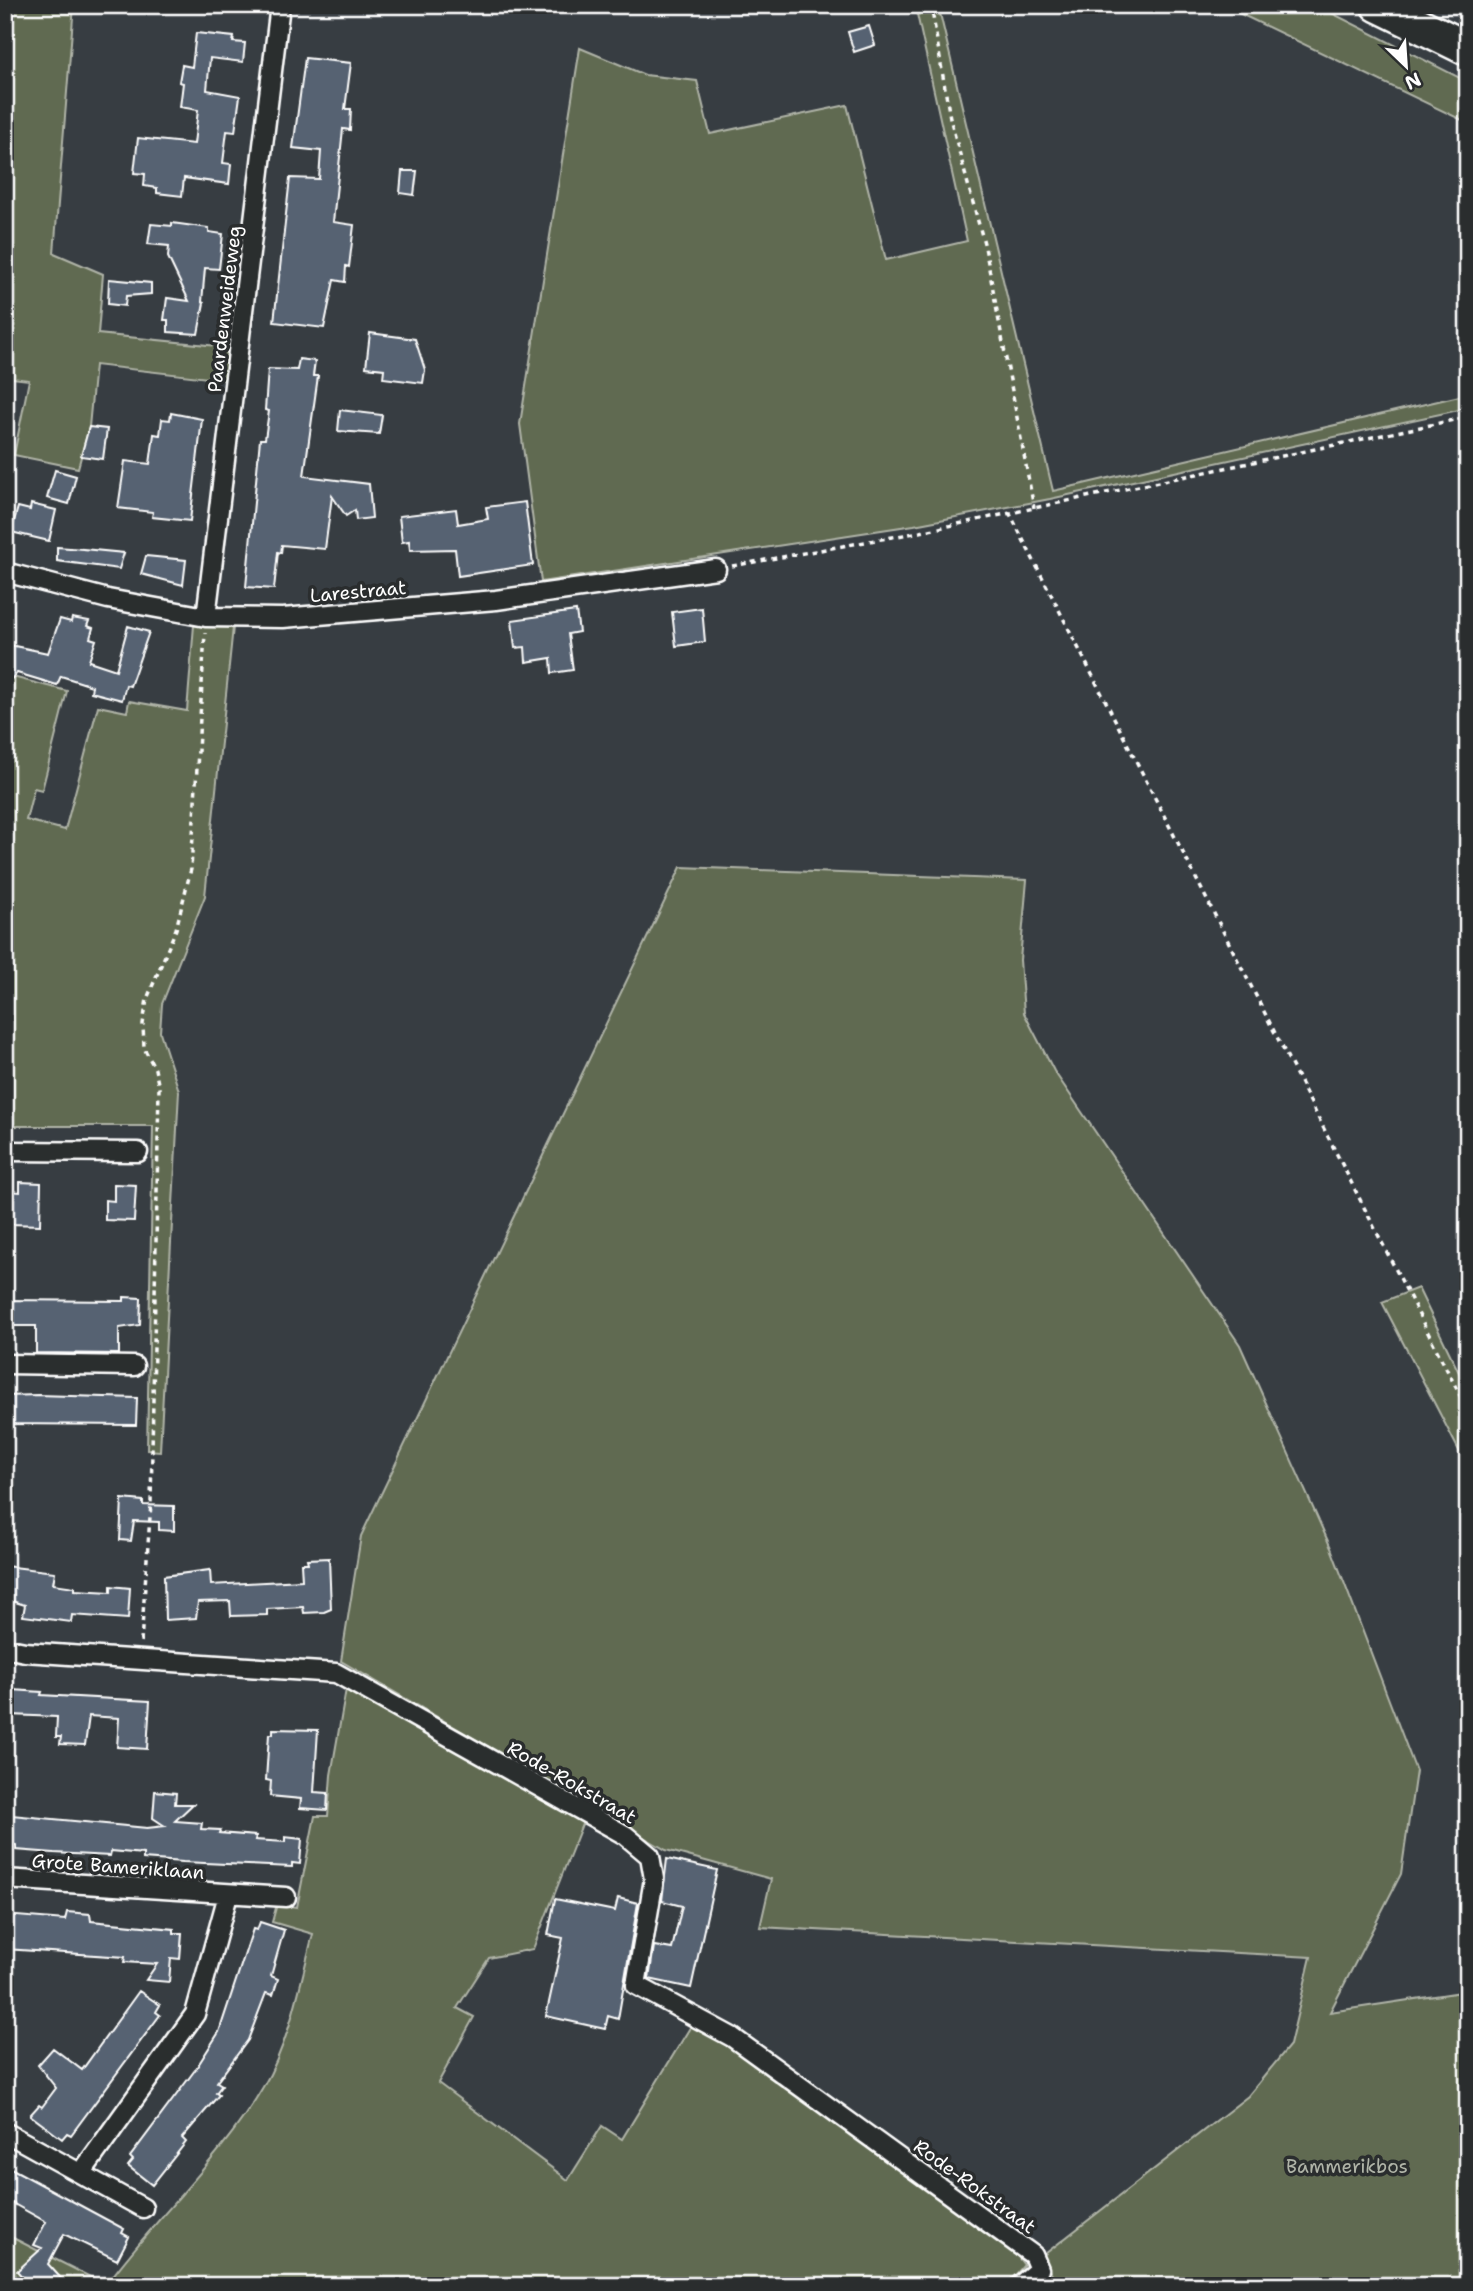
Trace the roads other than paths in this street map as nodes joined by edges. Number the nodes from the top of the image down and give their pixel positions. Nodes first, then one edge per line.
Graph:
1 (280, 5) edge
2 (1378, 5) edge
3 (1428, 5) edge
4 (1468, 27) edge
5 (1468, 49) edge
6 (716, 569) road end
7 (5, 572) edge
8 (206, 617) junction
9 (5, 1151) edge
10 (138, 1152) dead end
11 (5, 1364) edge
12 (134, 1366) dead end
13 (5, 1648) edge
14 (5, 1879) edge
15 (228, 1895) junction
16 (286, 1897) dead end
17 (5, 2133) edge
18 (82, 2172) junction
19 (143, 2208) dead end
20 (1019, 2286) edge

1 - 8 street, Paardenweideweg
2 - 5 highway
3 - 4 highway
6 - 8 street, Larestraat
7 - 8 street, Larestraat
9 - 10 street
11 - 12 street
13 - 20 street, Rode-Rokstraat
14 - 15 street, Grote Bameriklaan
15 - 16 street, Grote Bameriklaan
15 - 18 street, Grote Bameriklaan
17 - 18 street
18 - 19 street

